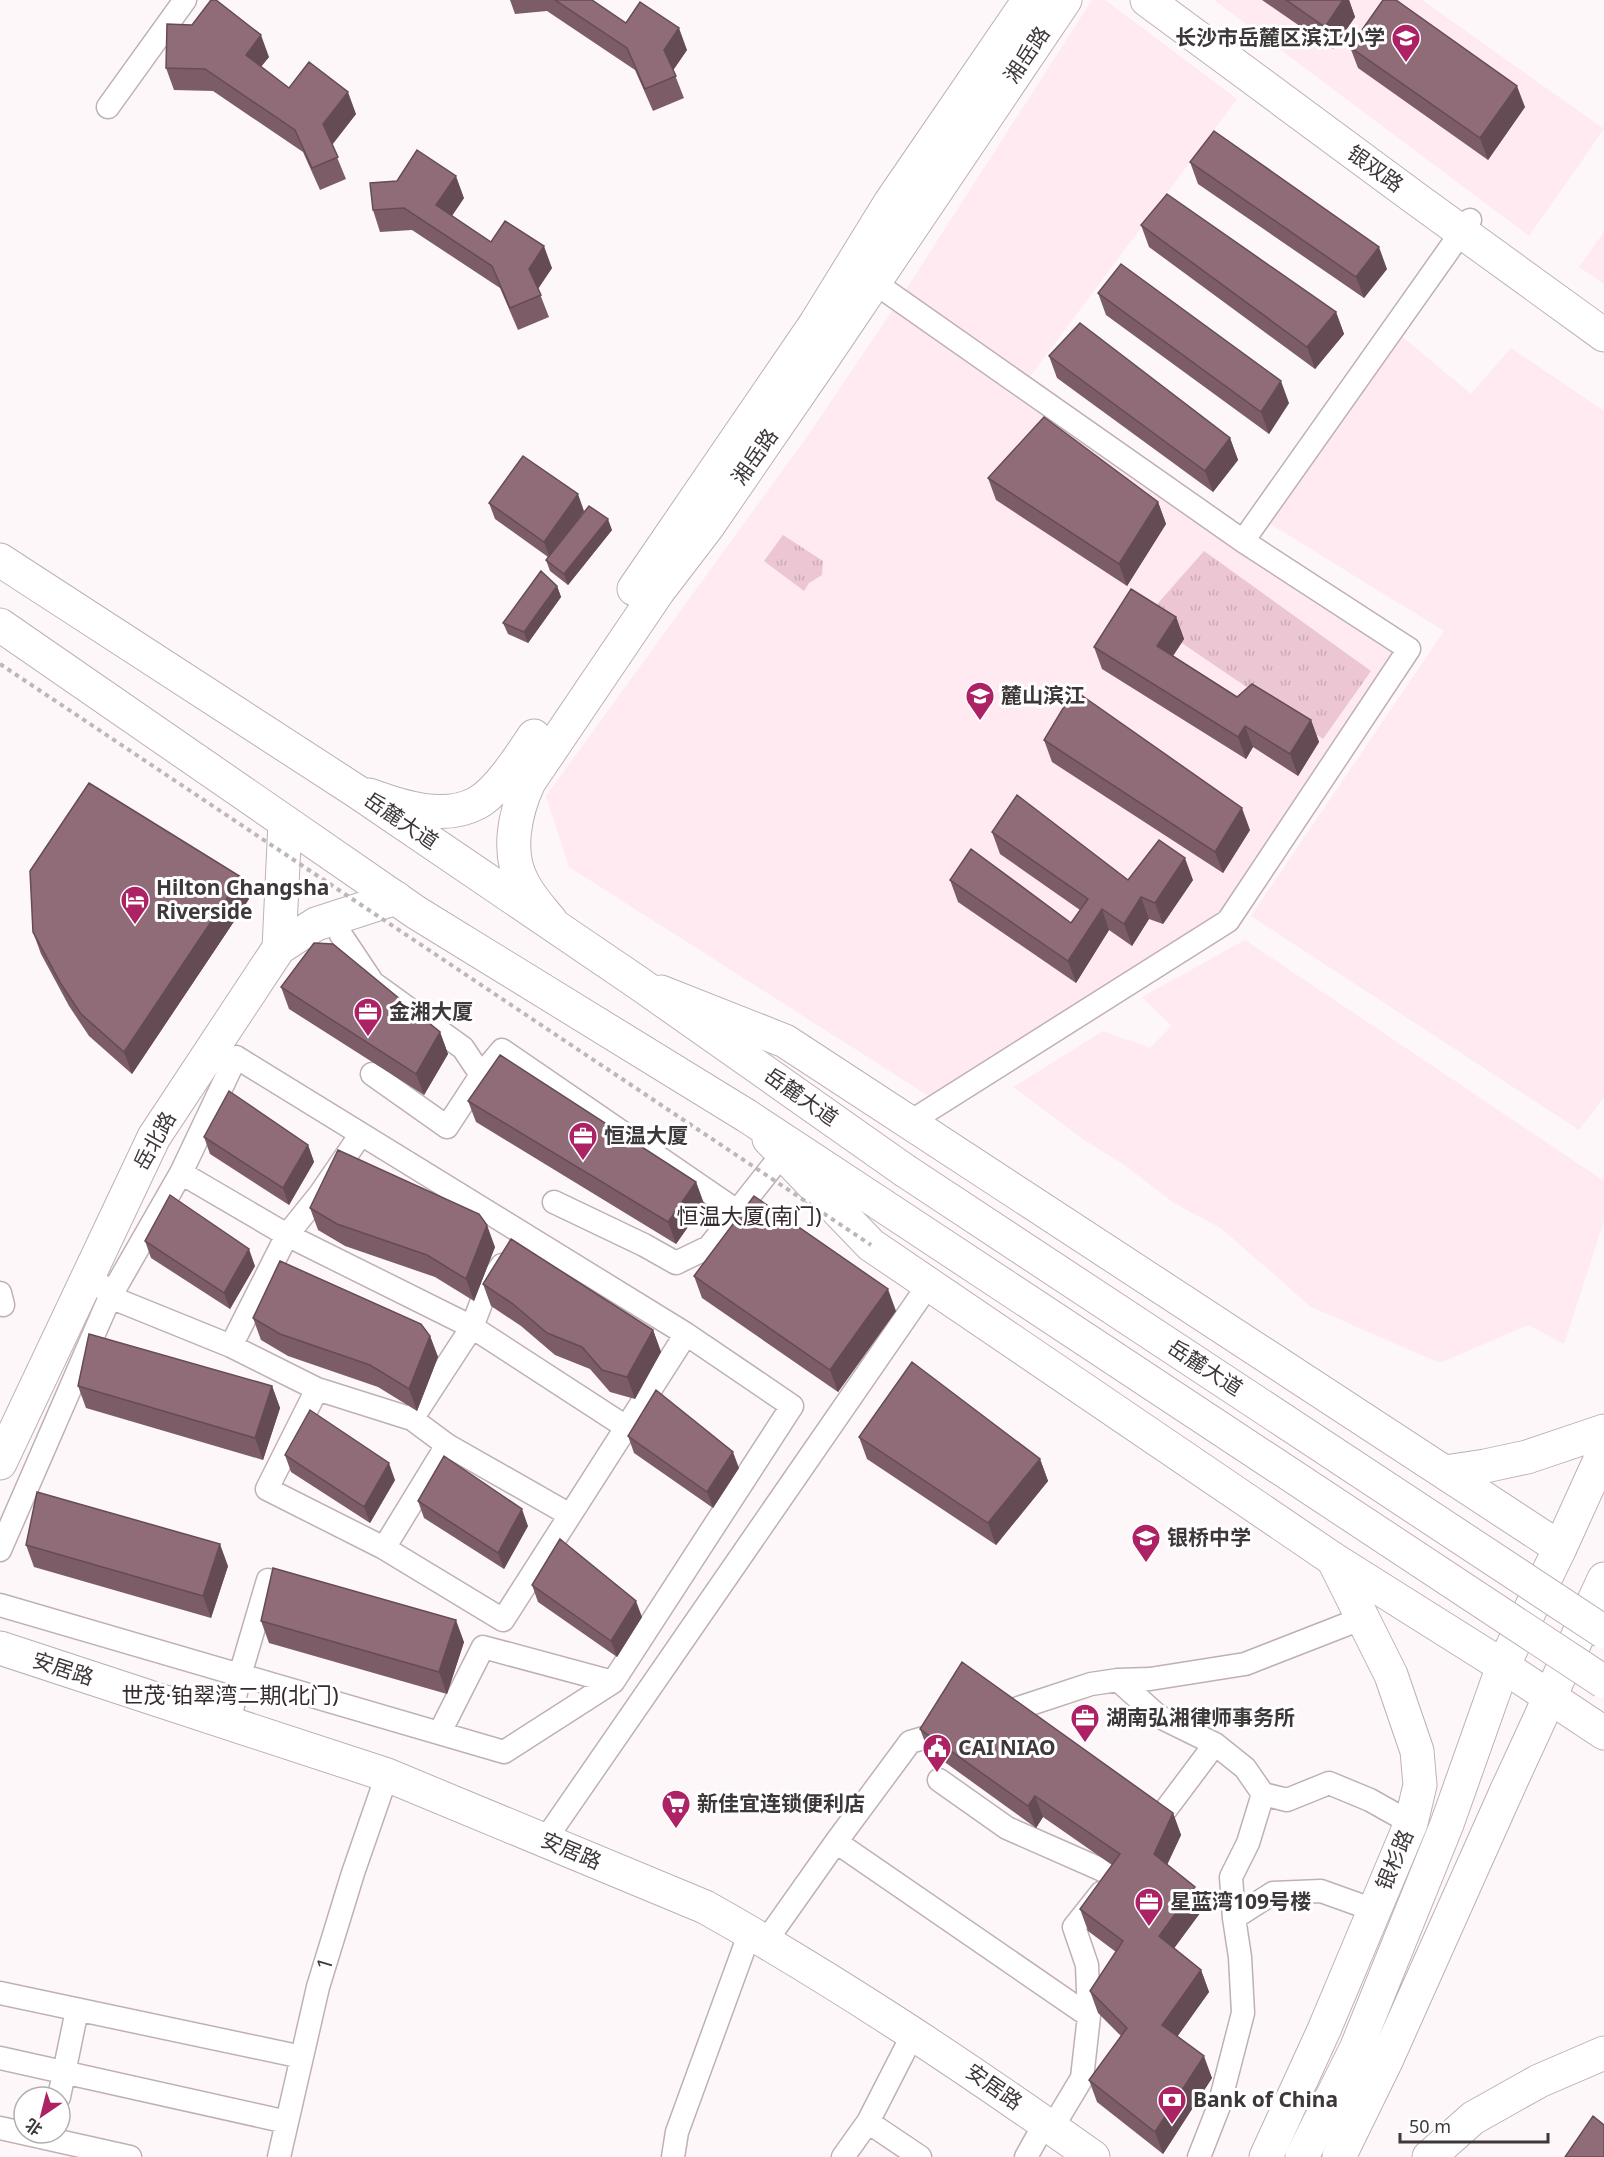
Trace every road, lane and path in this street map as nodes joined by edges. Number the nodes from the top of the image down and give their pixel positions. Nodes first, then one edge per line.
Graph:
1 (184, 0) edge
2 (1029, 0) edge
3 (1065, 0) edge
4 (1147, 0) edge
5 (1173, 0) edge
6 (108, 107) dead end
7 (1466, 225) junction
8 (875, 283) junction
9 (1604, 313) edge
10 (1604, 335) edge
11 (1243, 541) junction
12 (0, 560) edge
13 (0, 625) edge
14 (0, 664) edge
15 (356, 791) junction
16 (285, 822) junction
17 (396, 898) junction
18 (553, 925) junction
19 (340, 935) dead end
20 (279, 948) junction
21 (637, 982) junction
22 (372, 1074) dead end
23 (482, 1075) junction
24 (747, 1116) junction
25 (910, 1122) junction
26 (362, 1134) junction
27 (783, 1153) junction
28 (181, 1173) junction
29 (554, 1202) dead end
30 (737, 1211) junction
31 (286, 1235) junction
32 (524, 1235) junction
33 (871, 1245) junction
34 (91, 1271) junction
35 (929, 1284) junction
36 (0, 1293) edge
37 (110, 1297) junction
38 (0, 1304) edge
39 (472, 1327) junction
40 (686, 1334) junction
41 (231, 1346) junction
42 (316, 1389) junction
43 (412, 1419) junction
44 (626, 1427) junction
45 (1604, 1431) edge
46 (447, 1445) junction
47 (1604, 1451) edge
48 (0, 1463) edge
49 (1445, 1472) junction
50 (570, 1515) junction
51 (384, 1548) junction
52 (1560, 1548) junction
53 (0, 1550) edge
54 (1333, 1559) junction
55 (1604, 1578) edge
56 (268, 1580) edge
57 (0, 1605) edge
58 (1363, 1618) junction
59 (1604, 1632) edge
60 (0, 1648) edge
61 (1503, 1666) junction
62 (240, 1675) junction
63 (1118, 1680) junction
64 (613, 1682) junction
65 (1604, 1682) edge
66 (1550, 1697) junction
67 (229, 1723) junction
68 (442, 1728) dead end
69 (1604, 1733) edge
70 (1215, 1744) junction
71 (387, 1775) junction
72 (939, 1780) dead end
73 (1263, 1794) junction
74 (1411, 1823) junction
75 (545, 1840) junction
76 (836, 1842) junction
77 (1116, 1876) junction
78 (1374, 1910) junction
79 (1234, 1918) junction
80 (758, 1936) junction
81 (0, 1993) edge
82 (77, 2010) junction
83 (1089, 2016) junction
84 (913, 2034) junction
85 (1604, 2053) edge
86 (0, 2058) edge
87 (302, 2058) junction
88 (64, 2073) junction
89 (62, 2085) edge
90 (287, 2122) junction
91 (868, 2122) junction
92 (1049, 2126) junction
93 (61, 2145) edge
94 (130, 2157) edge
95 (279, 2157) edge
96 (673, 2157) edge
97 (843, 2157) edge
98 (920, 2157) edge
99 (1026, 2157) edge
100 (1093, 2157) edge
101 (1199, 2157) edge
102 (1266, 2157) edge
103 (1302, 2157) edge
104 (1339, 2157) edge
105 (1429, 2157) edge

1 - 6 street
2 - 15 main road, 湘岳路
3 - 8 main road, 湘岳路
4 - 7 main road, 银双路
5 - 7 main road, 银双路
7 - 9 main road, 银双路
7 - 10 main road, 银双路
7 - 11 street
8 - 11 street
8 - 18 main road, 湘岳路
11 - 25 street
12 - 15 main road, 岳麓大道
13 - 16 main road, 岳麓大道
14 - 33 path, bridge
15 - 18 main road, 岳麓大道
16 - 17 main road, 岳麓大道
16 - 20 main road
17 - 20 main road, 岳北路
17 - 24 main road, 岳麓大道
18 - 21 main road, 岳麓大道
19 - 23 street
20 - 34 main road, 岳北路
21 - 25 main road
21 - 59 main road, 岳麓大道, bridge
22 - 23 street
23 - 30 street
24 - 27 main road
24 - 65 main road, 岳麓大道, bridge
25 - 49 main road
26 - 28 street
26 - 31 street
26 - 32 street
27 - 30 street
27 - 33 main road
28 - 31 street
28 - 37 street
29 - 30 street
31 - 39 street
31 - 41 street
32 - 39 street
32 - 40 street
33 - 35 main road
34 - 37 street
34 - 48 main road, 岳北路
35 - 54 main road
35 - 75 street
36 - 38 street
37 - 41 street
37 - 53 street
39 - 43 street
39 - 44 street
40 - 44 street
40 - 64 street
41 - 42 street
42 - 43 street
42 - 51 street
43 - 46 street
44 - 50 street
45 - 49 main road
46 - 50 street
46 - 51 street
47 - 52 main road, 银杉路
49 - 52 main road
50 - 51 street
52 - 55 main road
52 - 61 main road, 银杉路
54 - 58 main road, 银杉路
54 - 61 main road
55 - 66 main road
56 - 62 street
57 - 62 street
58 - 63 street
58 - 74 main road, 银杉路
60 - 67 main road, 安居路
61 - 66 main road
61 - 103 main road, 银杉路
62 - 64 street
62 - 67 street
63 - 70 street
63 - 76 street
64 - 68 street
66 - 69 main road
66 - 104 main road
67 - 71 main road, 安居路
70 - 73 street
70 - 77 street
71 - 75 main road, 安居路
71 - 87 street, 1
72 - 77 street
73 - 74 street
73 - 79 street
74 - 78 main road, 银杉路
75 - 80 main road, 安居路
76 - 80 street
76 - 83 street
77 - 83 street
78 - 79 street
78 - 102 main road, 银杉路
79 - 101 street
80 - 84 main road, 安居路
80 - 96 street
81 - 82 street
82 - 87 street
82 - 88 street
83 - 92 street
84 - 91 street
84 - 92 main road, 安居路
85 - 105 main road
86 - 88 street
87 - 90 street, 1
88 - 89 street
88 - 90 street
90 - 95 street, 1
91 - 97 street
91 - 98 street
92 - 99 street
92 - 100 main road, 安居路
93 - 94 street

